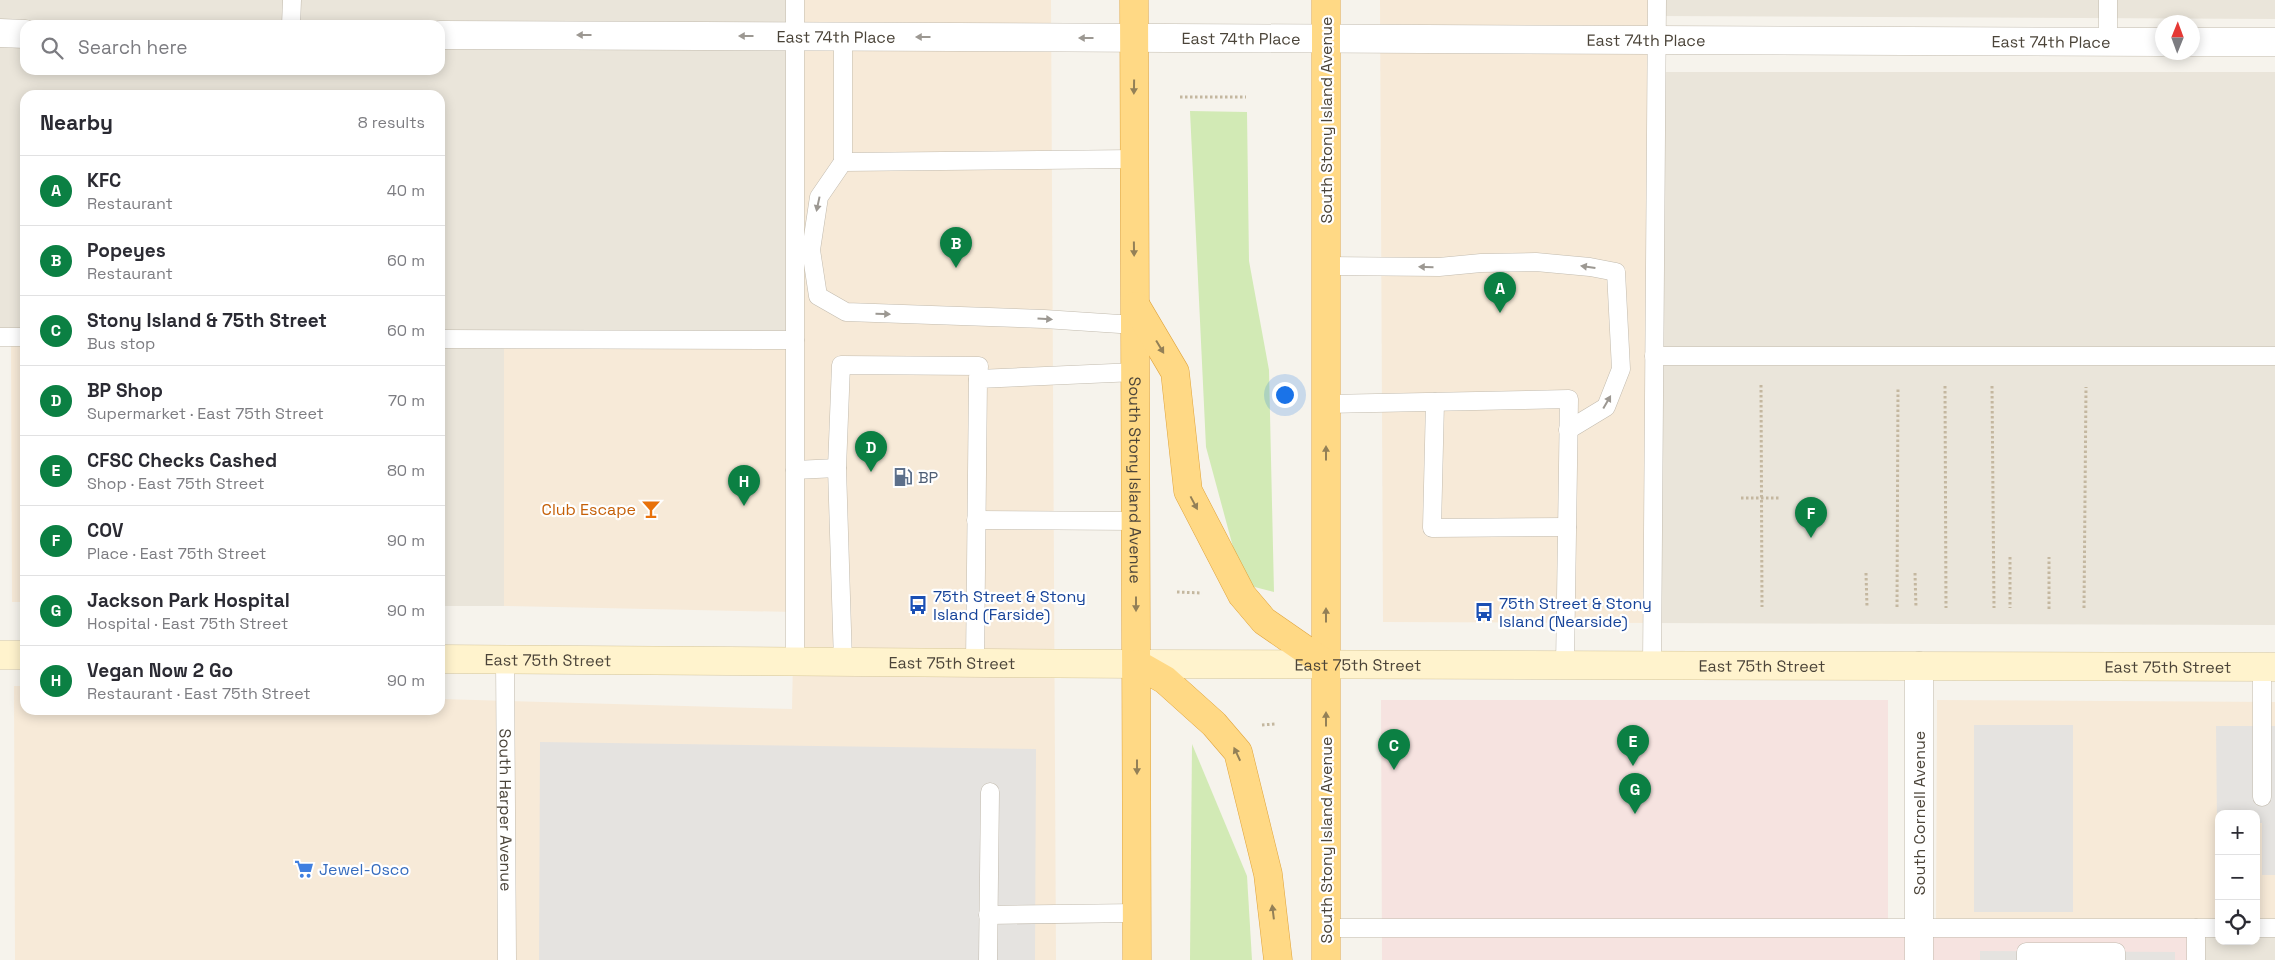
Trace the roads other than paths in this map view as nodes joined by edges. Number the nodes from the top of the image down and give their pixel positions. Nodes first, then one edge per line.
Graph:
1 (292, 0) edge
2 (795, 0) edge
3 (1134, 0) edge
4 (1326, 0) edge
5 (1656, 0) edge
6 (2108, 0) edge
7 (291, 20) edge
8 (0, 33) edge
9 (20, 34) edge
10 (445, 35) edge
11 (795, 36) junction
12 (842, 37) junction
13 (1134, 38) junction
14 (1326, 39) junction
15 (1656, 40) junction
16 (2108, 41) junction
17 (2155, 42) edge
18 (2200, 42) edge
19 (2275, 42) edge
20 (1133, 159) junction
21 (843, 162) junction
22 (1326, 266) junction
23 (1135, 315) junction
24 (0, 337) edge
25 (20, 337) edge
26 (445, 339) edge
27 (795, 340) junction
28 (1654, 356) junction
29 (2275, 356) edge
30 (1136, 372) junction
31 (978, 379) junction
32 (1434, 402) junction
33 (1326, 404) junction
34 (1568, 430) junction
35 (837, 468) junction
36 (795, 470) junction
37 (976, 520) junction
38 (1136, 521) junction
39 (1567, 526) junction
40 (0, 655) edge
41 (20, 655) edge
42 (445, 659) edge
43 (505, 659) junction
44 (795, 662) junction
45 (843, 662) junction
46 (975, 663) junction
47 (1137, 664) junction
48 (1326, 664) junction
49 (1565, 665) junction
50 (1652, 665) junction
51 (1919, 666) junction
52 (2269, 667) edge
53 (990, 792) dead end
54 (2262, 797) dead end
55 (1137, 913) junction
56 (988, 915) junction
57 (1326, 928) junction
58 (1919, 928) junction
59 (2027, 928) junction
60 (2196, 928) junction
61 (2215, 928) edge
62 (2260, 928) edge
63 (2275, 928) edge
64 (2026, 956) edge
65 (507, 960) edge
66 (988, 960) edge
67 (1138, 960) edge
68 (1278, 960) edge
69 (1326, 960) edge
70 (1919, 960) edge
71 (2116, 960) edge
72 (2196, 960) edge

1 - 7 lane
2 - 11 lane
3 - 13 highway, South Stony Island Avenue
4 - 14 highway, South Stony Island Avenue
5 - 15 lane
6 - 16 lane
8 - 9 street
11 -> 10 street, East 74th Place
11 - 12 street, East 74th Place
11 - 27 lane
13 -> 12 street, East 74th Place
12 - 21 lane
13 - 14 street, East 74th Place
13 -> 20 highway, South Stony Island Avenue
14 - 15 street, East 74th Place
14 - 22 highway, South Stony Island Avenue
15 - 16 street, East 74th Place
15 - 28 lane
16 - 17 street, East 74th Place
18 - 19 street
20 - 21 lane
20 -> 23 highway, South Stony Island Avenue
21 -> 23 lane
22 - 33 highway, South Stony Island Avenue
34 -> 22 lane
23 - 30 highway, South Stony Island Avenue
23 -> 48 highway
24 - 25 lane
26 - 27 lane
27 - 36 lane
28 - 29 lane
28 - 50 lane
30 - 31 lane
30 - 38 highway, South Stony Island Avenue
31 - 35 lane
31 - 37 lane
32 - 33 lane
32 - 34 lane
32 - 39 lane
48 -> 33 highway, South Stony Island Avenue
34 - 39 lane
35 - 36 lane
35 - 45 lane
36 - 44 lane
37 - 38 lane
37 - 46 lane
38 -> 47 highway, South Stony Island Avenue
39 - 49 lane
40 - 41 main road
42 - 43 main road, East 75th Street
43 - 44 main road, East 75th Street
43 - 65 lane, South Harper Avenue
44 - 45 main road, East 75th Street
45 - 46 main road, East 75th Street
46 - 47 main road, East 75th Street
47 - 48 main road, East 75th Street
47 -> 55 highway, South Stony Island Avenue
68 -> 47 highway
48 - 49 main road, East 75th Street
57 -> 48 highway, South Stony Island Avenue
49 - 50 main road, East 75th Street
50 - 51 main road, East 75th Street
51 - 52 main road, East 75th Street
51 - 58 street, South Cornell Avenue
52 - 54 lane
53 - 56 lane
55 - 56 lane
55 - 67 highway, South Stony Island Avenue
56 - 66 lane
57 - 58 lane
57 - 69 highway, South Stony Island Avenue
58 - 59 lane
58 - 70 street, South Cornell Avenue
59 - 60 lane
59 - 64 lane
60 - 61 lane
60 - 72 lane
62 - 63 lane
64 - 71 lane

